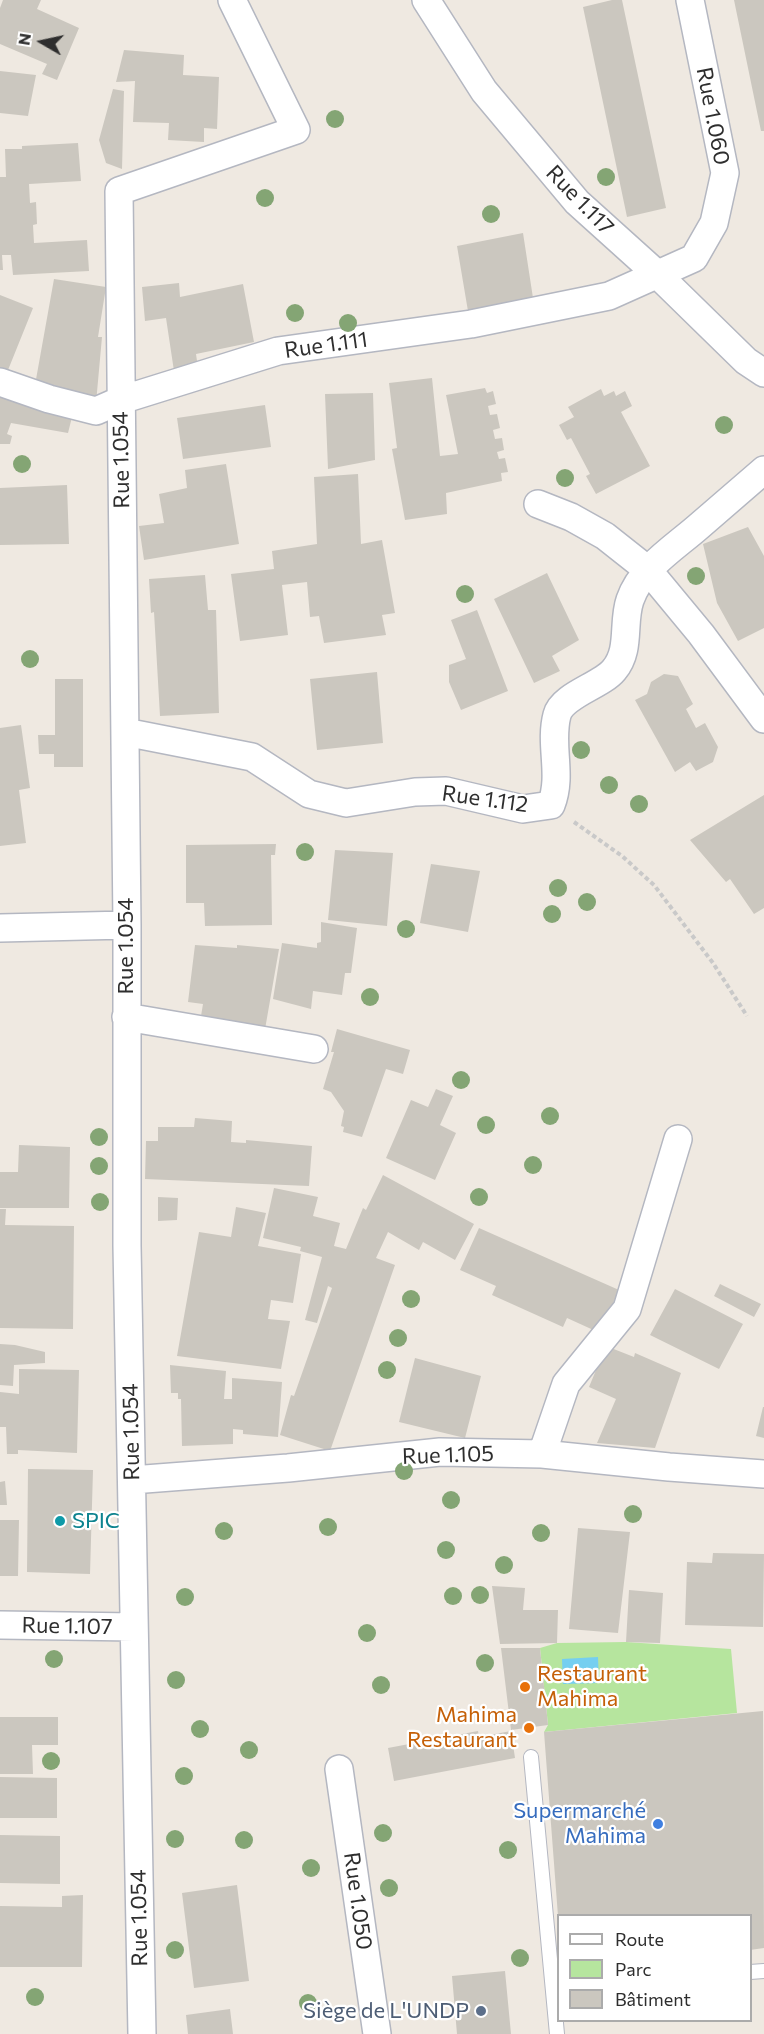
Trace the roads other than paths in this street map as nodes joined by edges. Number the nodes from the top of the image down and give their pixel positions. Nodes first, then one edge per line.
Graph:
1 (232, 0) edge
2 (426, 0) edge
3 (690, 0) edge
4 (658, 276) junction
5 (764, 373) edge
6 (0, 382) edge
7 (121, 400) junction
8 (764, 470) edge
9 (538, 504) dead end
10 (648, 570) junction
11 (764, 719) edge
12 (125, 732) junction
13 (127, 925) junction
14 (0, 928) edge
15 (126, 1017) junction
16 (314, 1049) dead end
17 (678, 1139) dead end
18 (542, 1454) junction
19 (764, 1474) edge
20 (132, 1480) junction
21 (0, 1625) edge
22 (134, 1627) junction
23 (531, 1757) dead end
24 (339, 1769) dead end
25 (555, 1977) edge
26 (142, 2034) edge
27 (377, 2034) edge
28 (556, 2034) edge

1 - 7 street, Rue 1.054
2 - 4 street, Rue 1.117
3 - 4 street, Rue 1.060
4 - 5 street, Rue 1.117
4 - 7 street, Rue 1.111
6 - 7 street, Rue 1.111
7 - 12 street, Rue 1.054
8 - 10 street, Rue 1.112
9 - 10 street
10 - 11 street
10 - 12 street, Rue 1.112
12 - 13 street, Rue 1.054
13 - 14 street
13 - 15 street, Rue 1.054
15 - 16 street
15 - 20 street, Rue 1.054
17 - 18 street
18 - 19 street, Rue 1.105
18 - 20 street, Rue 1.105
20 - 22 street, Rue 1.054
21 - 22 street, Rue 1.107
22 - 26 street, Rue 1.054
23 - 25 lane
24 - 27 street, Rue 1.050
25 - 28 lane

